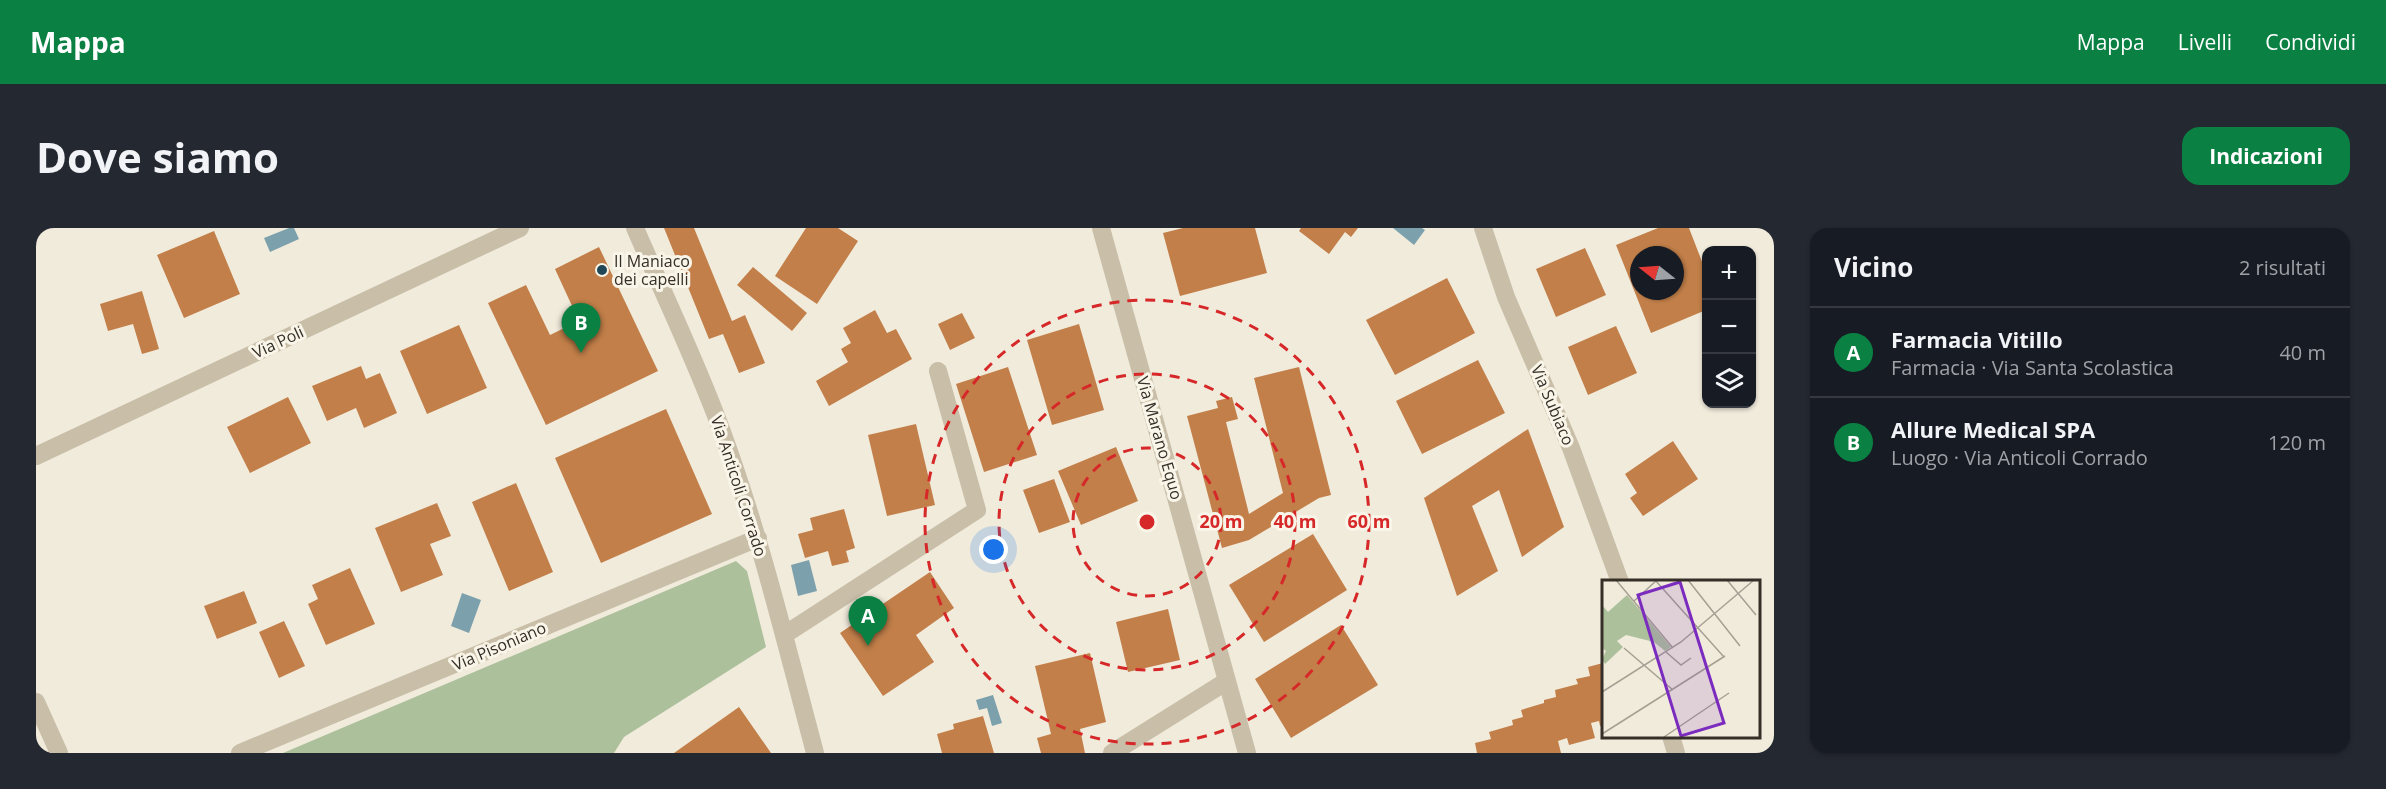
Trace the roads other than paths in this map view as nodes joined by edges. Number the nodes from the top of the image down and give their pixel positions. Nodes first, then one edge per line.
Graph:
1 (520, 228) edge
2 (635, 228) edge
3 (1101, 228) edge
4 (1483, 228) edge
5 (938, 371) dead end
6 (36, 456) edge
7 (758, 538) junction
8 (1619, 580) edge
9 (784, 635) junction
10 (1227, 681) junction
11 (36, 702) edge
12 (1672, 738) edge
13 (59, 753) edge
14 (240, 753) edge
15 (815, 753) edge
16 (1112, 753) edge
17 (1247, 753) edge
18 (1676, 753) edge

1 - 6 street, Via Poli
2 - 7 street, Via Anticoli Corrado
3 - 10 street, Via Marano Equo
4 - 8 street, Via Subiaco
5 - 9 street
7 - 9 street, Via Anticoli Corrado
7 - 14 street, Via Pisoniano
9 - 15 street, Via Anticoli Corrado
10 - 16 street
10 - 17 street, Via Marano Equo
11 - 13 street
12 - 18 street

